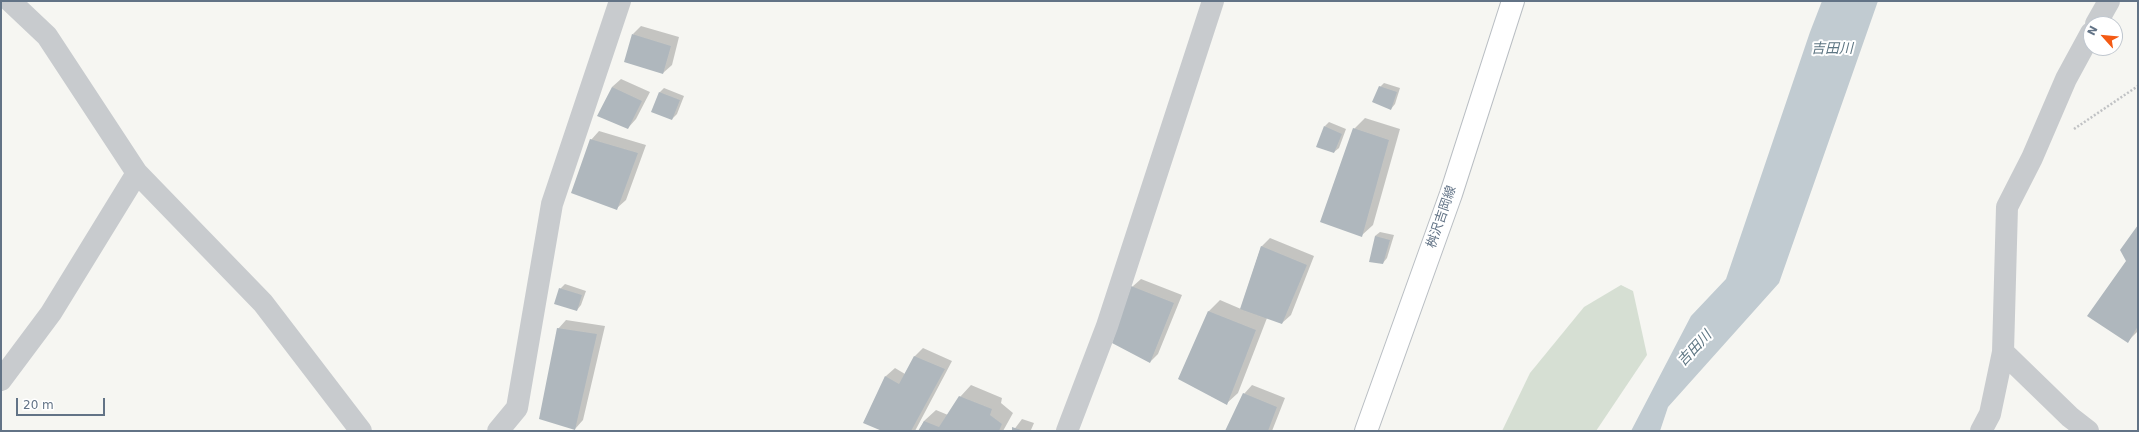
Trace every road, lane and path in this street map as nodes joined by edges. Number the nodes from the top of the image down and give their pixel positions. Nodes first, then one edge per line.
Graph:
1 (10, 1) edge
2 (620, 1) edge
3 (1213, 1) edge
4 (1513, 1) edge
5 (2109, 1) edge
6 (2101, 16) edge
7 (2083, 48) edge
8 (2138, 86) edge
9 (2069, 132) dead end
10 (137, 173) junction
11 (2003, 352) junction
12 (1, 380) edge
13 (361, 431) edge
14 (498, 431) edge
15 (1067, 431) edge
16 (1366, 431) edge
17 (1980, 431) edge
18 (2088, 431) edge

1 - 10 street
2 - 14 street
3 - 15 street
4 - 16 main road, 桝沢吉岡線
5 - 6 street
7 - 11 street
8 - 9 path
10 - 12 street
10 - 13 street
11 - 17 street
11 - 18 street

